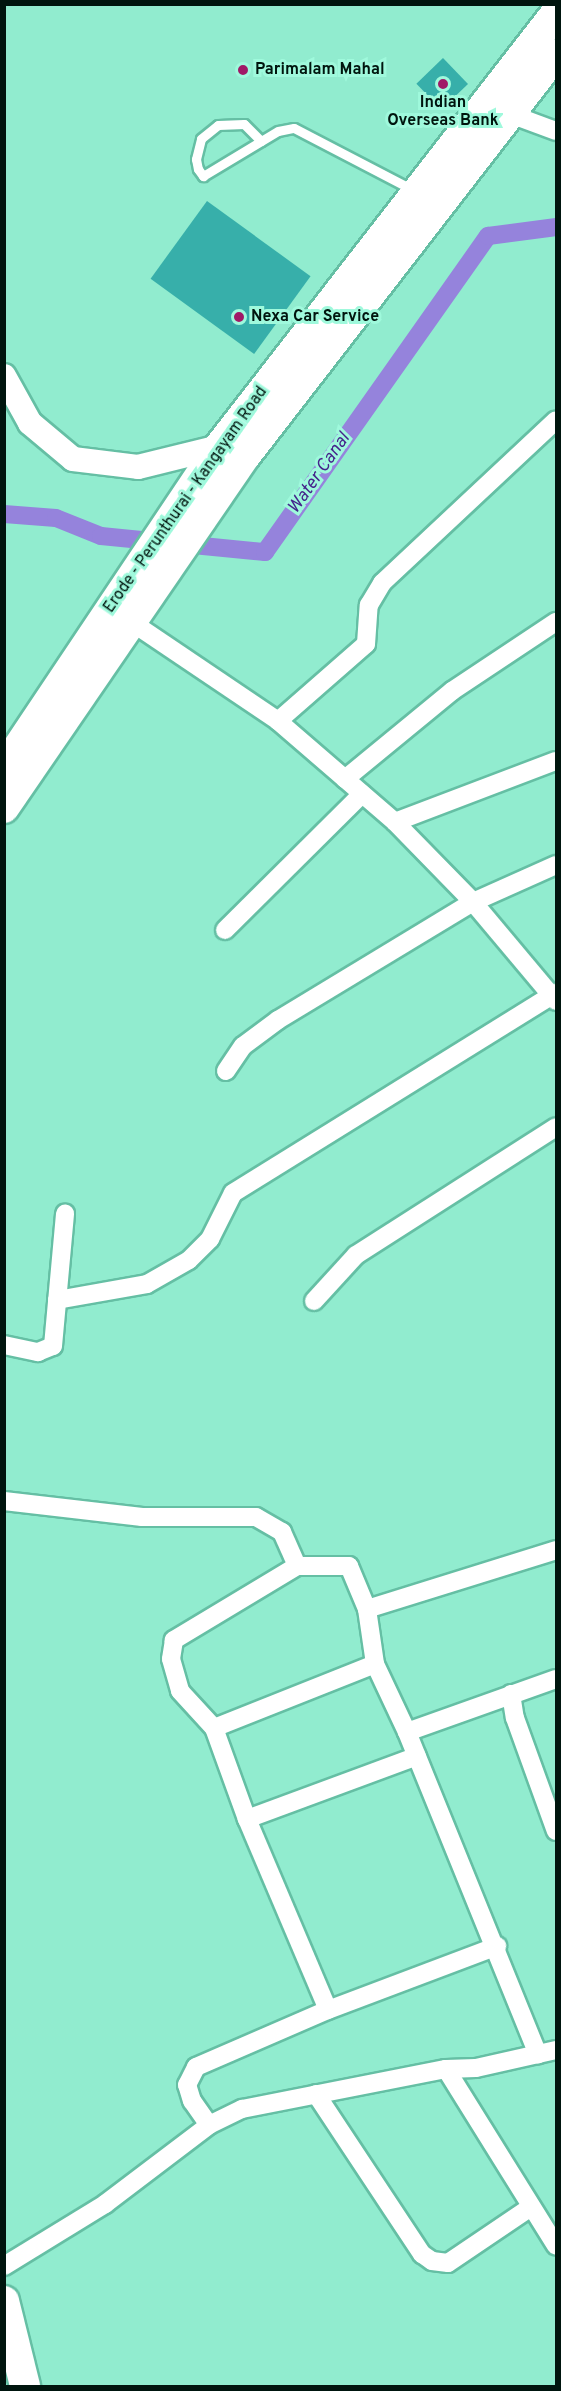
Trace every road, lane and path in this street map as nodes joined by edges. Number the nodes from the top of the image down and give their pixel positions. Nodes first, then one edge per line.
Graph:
1 (556, 13) edge
2 (556, 54) edge
3 (510, 114) junction
4 (556, 132) edge
5 (261, 141) junction
6 (417, 192) junction
7 (6, 382) edge
8 (556, 420) edge
9 (232, 451) junction
10 (145, 577) junction
11 (130, 621) junction
12 (556, 622) edge
13 (278, 721) junction
14 (556, 760) edge
15 (4, 768) edge
16 (345, 779) junction
17 (362, 794) junction
18 (4, 808) edge
19 (395, 822) junction
20 (556, 865) edge
21 (474, 902) junction
22 (225, 930) dead end
23 (555, 996) edge
24 (226, 1071) dead end
25 (556, 1126) edge
26 (65, 1214) dead end
27 (57, 1300) junction
28 (314, 1300) dead end
29 (4, 1345) edge
30 (4, 1501) edge
31 (556, 1550) edge
32 (297, 1566) junction
33 (367, 1609) junction
34 (375, 1665) junction
35 (556, 1679) edge
36 (512, 1694) junction
37 (214, 1728) junction
38 (407, 1731) junction
39 (417, 1756) junction
40 (247, 1819) junction
41 (556, 1831) edge
42 (497, 1946) junction
43 (328, 2010) junction
44 (556, 2049) edge
45 (538, 2054) junction
46 (446, 2069) junction
47 (316, 2094) junction
48 (209, 2126) junction
49 (531, 2207) junction
50 (556, 2246) edge
51 (4, 2266) edge
52 (4, 2301) edge
53 (4, 2355) edge
54 (10, 2386) edge
55 (25, 2386) edge

1 - 6 main road, Erode - Perunthurai - Kangayam Road
2 - 3 main road, Erode - Perunthurai - Kangayam Road
3 - 4 street
3 - 9 main road, Erode - Perunthurai - Kangayam Road
5 - 5 lane
5 - 6 lane
6 - 9 main road, Erode - Perunthurai - Kangayam Road
7 - 9 street
8 - 13 street
9 - 10 main road, Erode - Perunthurai - Kangayam Road
10 - 11 main road, Erode - Perunthurai - Kangayam Road
10 - 15 main road, Erode - Perunthurai - Kangayam Road
11 - 13 street
11 - 18 main road, Erode - Perunthurai - Kangayam Road
12 - 16 street
13 - 16 street
14 - 19 street
16 - 17 street
17 - 19 street
17 - 22 street
19 - 21 street
20 - 21 street
21 - 23 street
21 - 24 street
23 - 27 street
25 - 28 street
26 - 27 street
27 - 29 street
30 - 32 street
31 - 33 street
32 - 33 street
32 - 37 street
33 - 34 street
34 - 37 street
34 - 38 street
35 - 36 street
36 - 38 street
36 - 41 street
37 - 40 street
38 - 39 street
39 - 40 street
39 - 42 street
40 - 43 street
42 - 43 street
42 - 45 street
43 - 48 street
44 - 45 street
45 - 46 street
46 - 47 street
46 - 49 street
47 - 48 street
47 - 49 street
48 - 51 street
49 - 50 street
52 - 55 main road
53 - 54 main road

